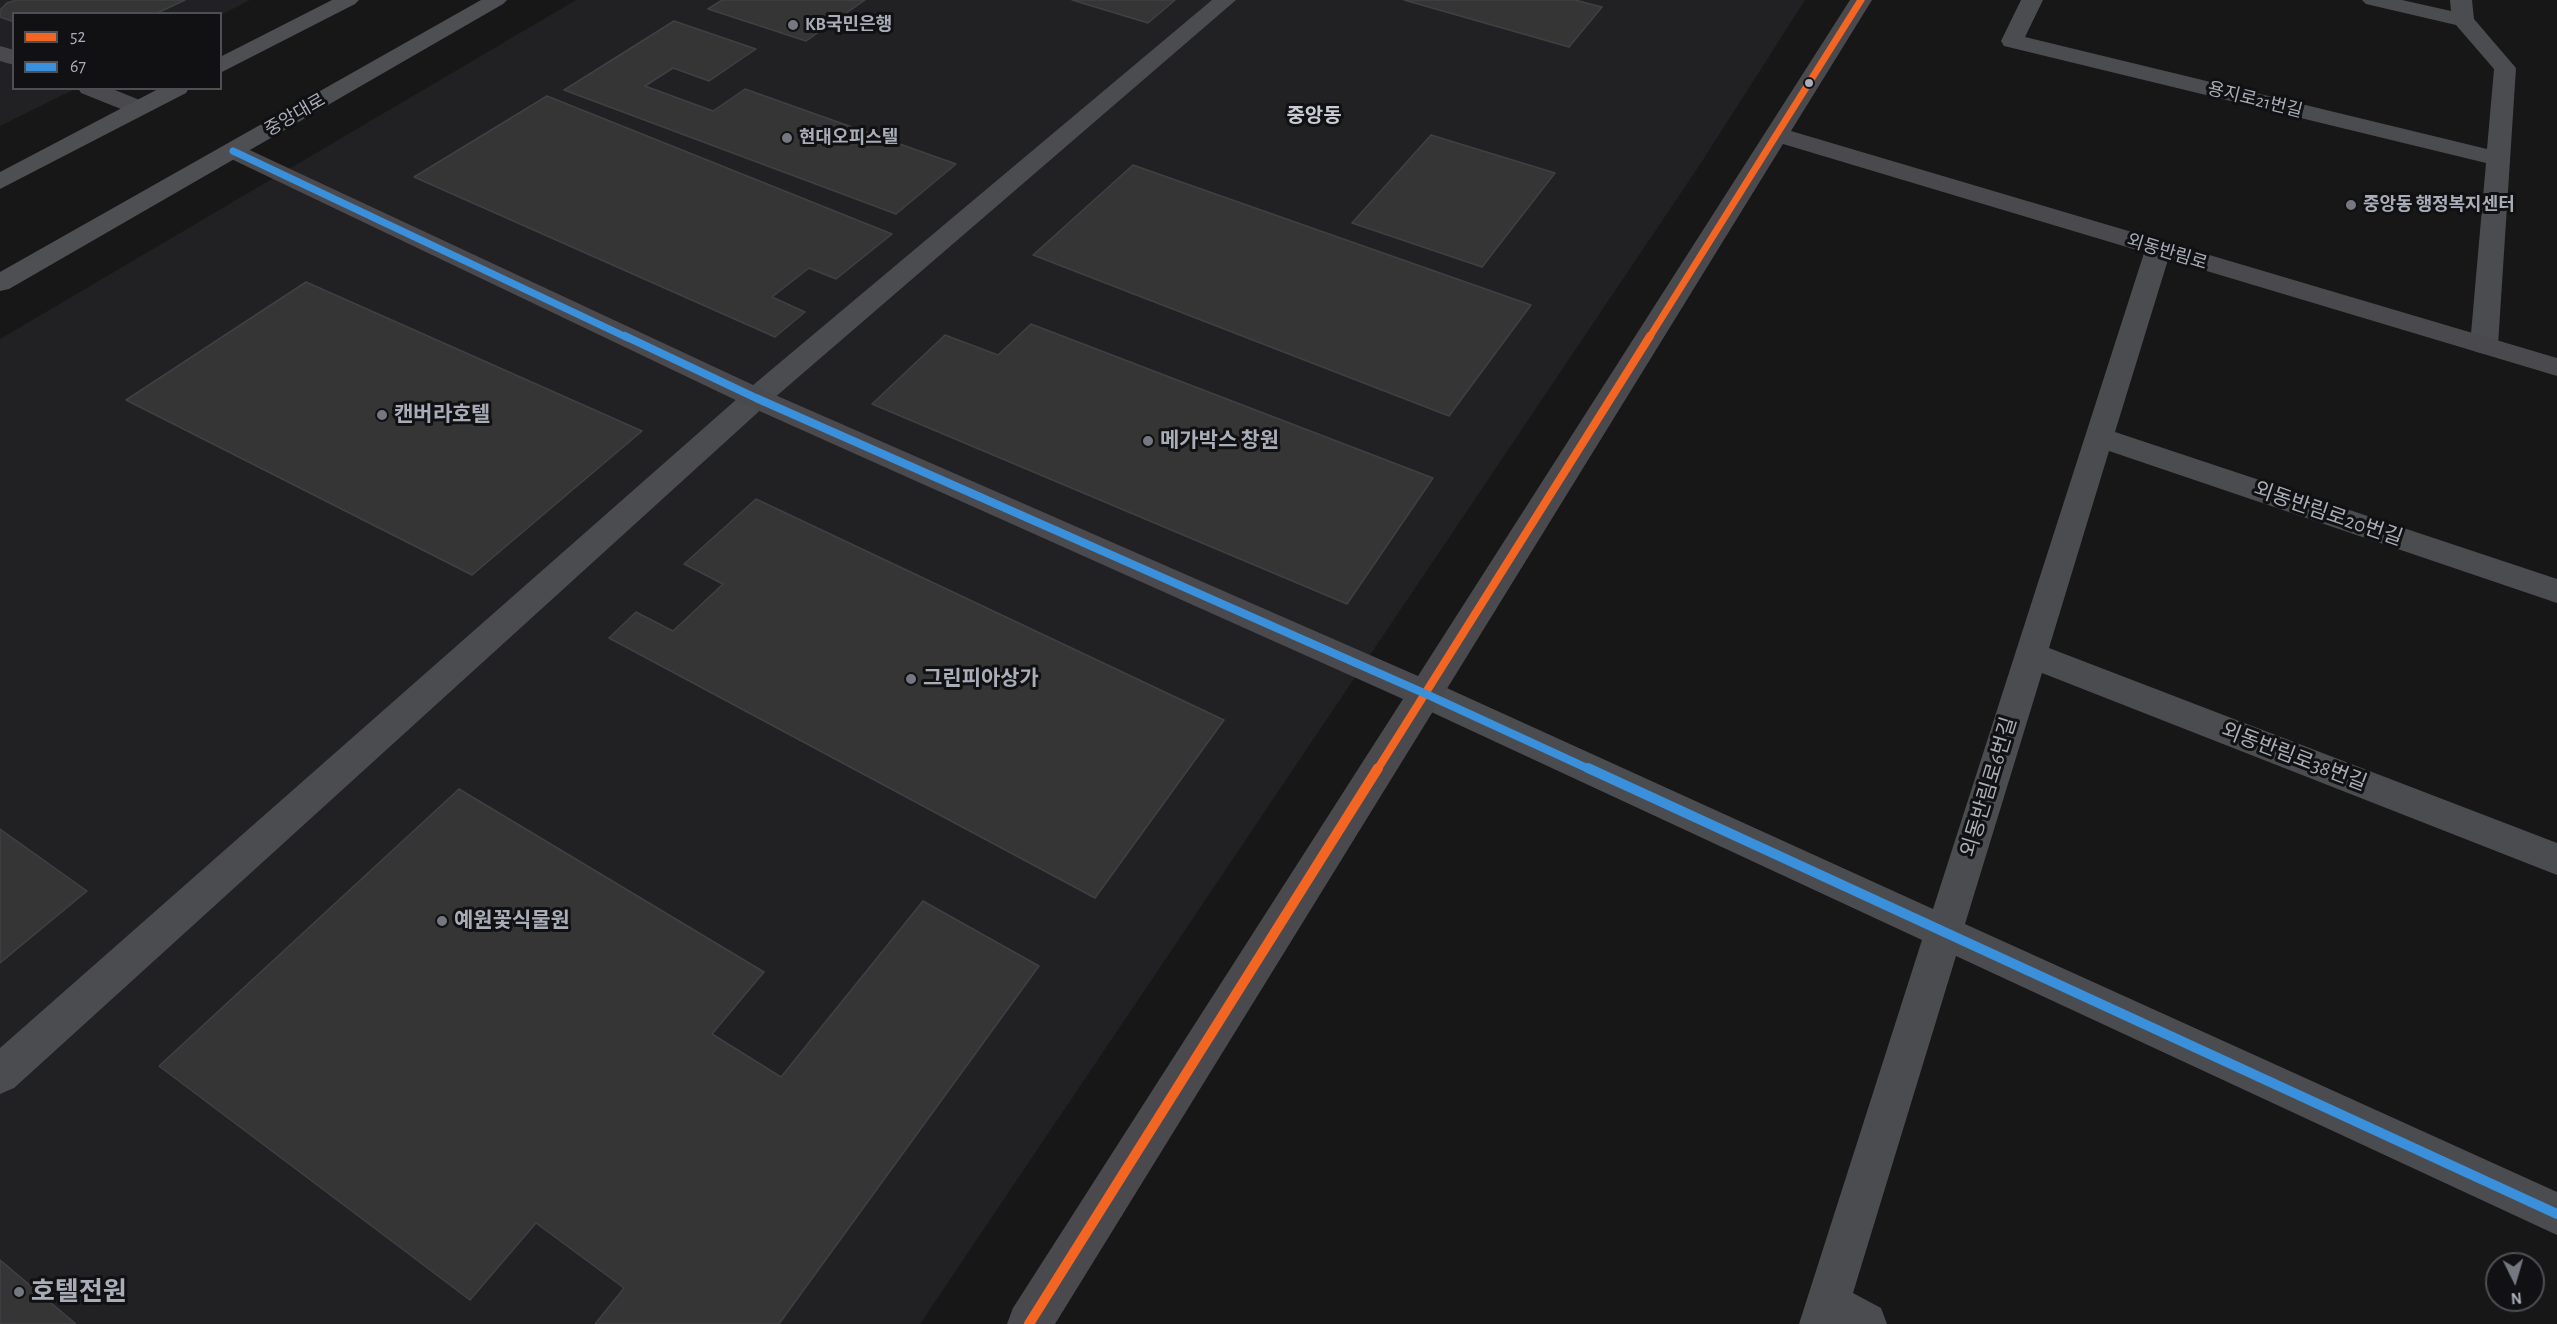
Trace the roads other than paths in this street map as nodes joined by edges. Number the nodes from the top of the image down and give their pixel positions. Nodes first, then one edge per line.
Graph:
1 (348, 0) edge
2 (496, 0) edge
3 (1225, 0) edge
4 (1861, 0) edge
5 (2032, 0) edge
6 (2373, 0) edge
7 (2462, 10) edge
8 (222, 65) edge
9 (94, 90) edge
10 (174, 90) edge
11 (139, 108) junction
12 (1778, 135) junction
13 (233, 151) junction
14 (2498, 159) junction
15 (0, 182) edge
16 (2158, 250) junction
17 (0, 283) edge
18 (2484, 345) junction
19 (2557, 367) edge
20 (756, 398) junction
21 (2099, 437) junction
22 (2557, 591) edge
23 (2031, 655) junction
24 (1426, 694) junction
25 (2557, 859) edge
26 (1944, 933) junction
27 (0, 1074) edge
28 (2557, 1214) edge
29 (1824, 1314) edge
30 (1029, 1324) edge
31 (1865, 1324) edge

1 - 8 main road
2 - 13 main road, 중앙대로
3 - 20 street
4 - 12 main road
5 - 14 street, 용지로21번길
6 - 7 street
7 - 14 street
9 - 11 main road
10 - 11 main road
11 - 15 main road
12 - 16 main road, 외동반림로
12 - 24 main road
13 - 17 main road, 중앙대로
13 - 20 main road
14 - 18 street
16 - 18 main road, 외동반림로
16 - 21 street, 외동반림로6번길
18 - 19 main road, 외동반림로
20 - 24 main road
20 - 27 street
21 - 22 street, 외동반림로20번길
21 - 23 street, 외동반림로6번길
23 - 25 street, 외동반림로38번길
23 - 26 street, 외동반림로6번길
24 - 26 street
24 - 30 main road
26 - 28 street
26 - 29 street, 외동반림로6번길
29 - 31 street

